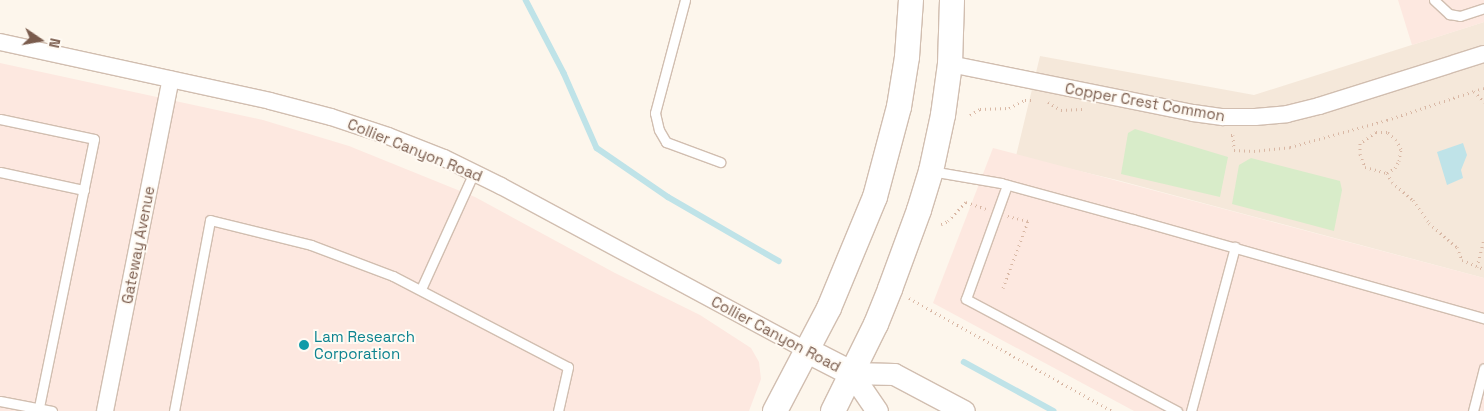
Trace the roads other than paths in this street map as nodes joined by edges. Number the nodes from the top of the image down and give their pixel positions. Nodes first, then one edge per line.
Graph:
1 (686, 0) edge
2 (911, 0) edge
3 (952, 0) edge
4 (1434, 0) edge
5 (1484, 8) edge
6 (0, 42) edge
7 (1484, 54) edge
8 (950, 64) junction
9 (171, 79) junction
10 (0, 119) edge
11 (720, 162) dead end
12 (931, 171) junction
13 (0, 172) edge
14 (474, 172) junction
15 (1007, 185) junction
16 (84, 190) junction
17 (1235, 247) junction
18 (421, 289) junction
19 (1484, 318) edge
20 (806, 350) junction
21 (1484, 368) edge
22 (852, 373) junction
23 (0, 401) edge
24 (39, 410) edge
25 (52, 411) edge
26 (105, 411) edge
27 (174, 411) edge
28 (558, 411) edge
29 (775, 411) edge
30 (833, 411) edge
31 (877, 411) edge
32 (964, 411) edge
33 (1177, 411) edge
34 (1191, 411) edge
35 (1473, 411) edge

1 - 11 lane
2 - 20 main road
3 - 8 main road
4 - 5 lane
6 - 9 street, Collier Canyon Road
7 - 8 street, Copper Crest Common
8 - 12 main road
9 - 14 street, Collier Canyon Road
9 - 26 street, Gateway Avenue
10 - 16 lane
12 - 15 lane
12 - 22 main road
13 - 16 lane
14 - 18 lane
14 - 20 street, Collier Canyon Road
15 - 17 lane
15 - 33 lane
16 - 24 lane
17 - 19 lane
17 - 34 lane
18 - 27 lane
18 - 28 lane
20 - 22 main road, Collier Canyon Road
20 - 29 main road
21 - 35 lane
22 - 30 main road
22 - 31 street, Collier Canyon Road
22 - 32 street, Collier Canyon Road
23 - 24 lane
24 - 25 lane

